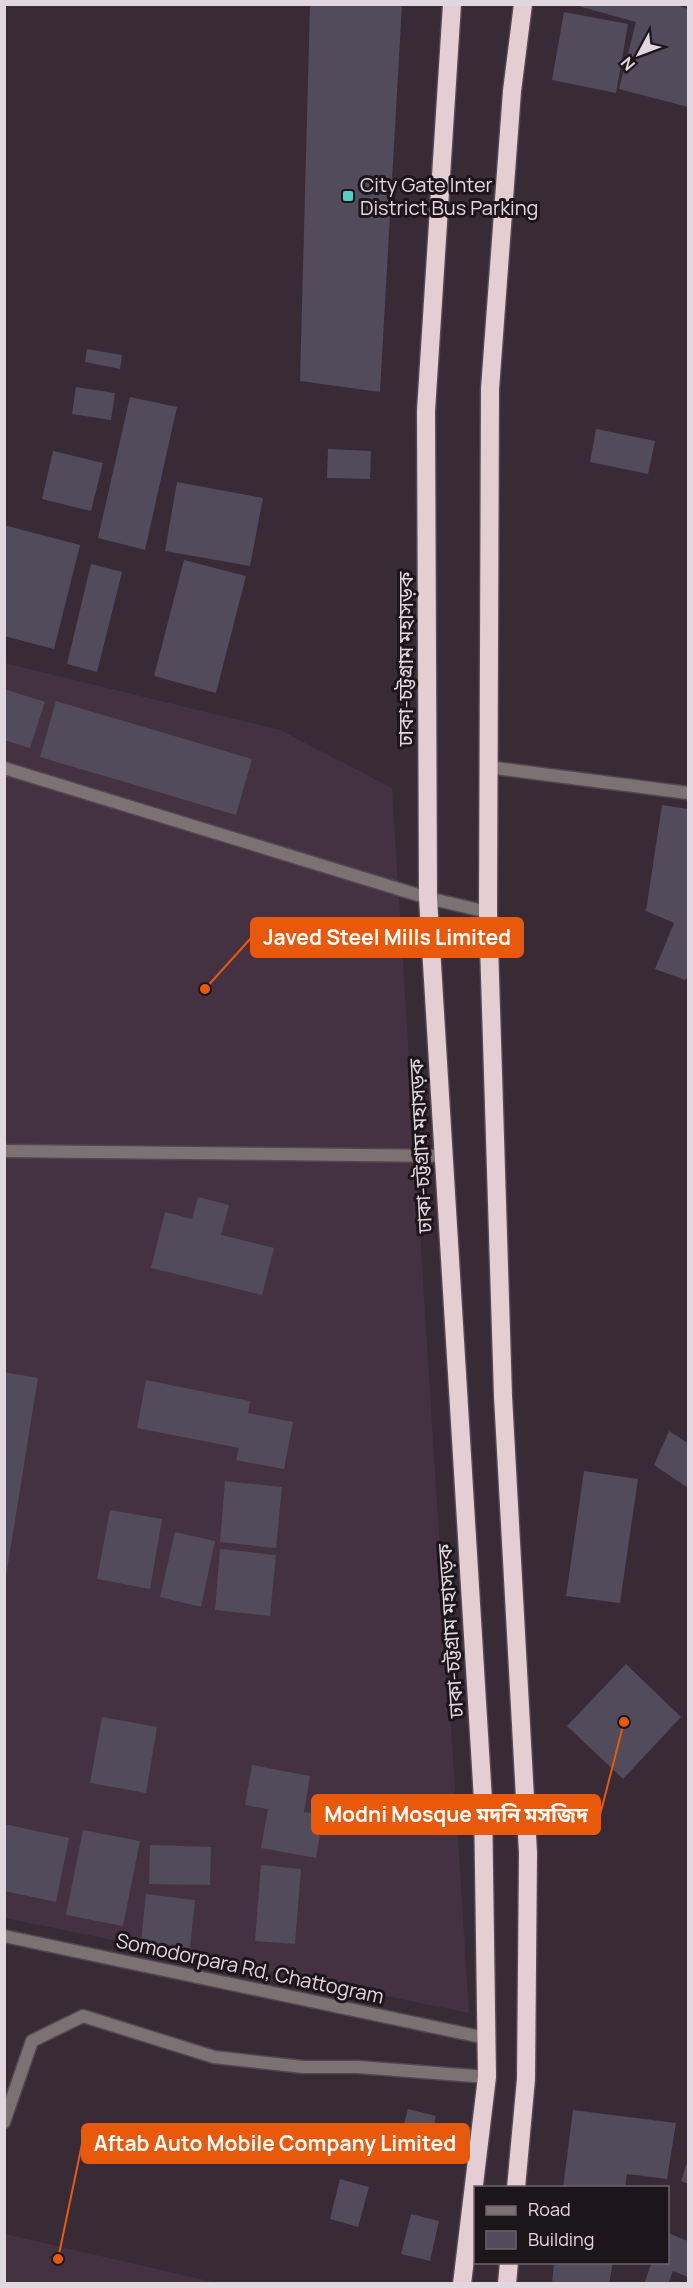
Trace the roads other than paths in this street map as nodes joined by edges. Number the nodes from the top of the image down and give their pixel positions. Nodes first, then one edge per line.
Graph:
1 (452, 4) edge
2 (523, 4) edge
3 (489, 767) junction
4 (4, 768) edge
5 (688, 793) edge
6 (428, 898) junction
7 (488, 912) junction
8 (4, 1151) edge
9 (443, 1156) junction
10 (4, 1936) edge
11 (486, 2038) junction
12 (487, 2077) junction
13 (4, 2122) edge
14 (516, 2186) edge
15 (508, 2264) edge
16 (462, 2283) edge
17 (507, 2283) edge

1 - 6 highway, ঢাকা-চট্টগ্রাম মহাসড়ক
2 - 3 highway
3 - 5 street
3 - 7 highway
4 - 6 street
6 - 7 street
6 - 9 highway, ঢাকা-চট্টগ্রাম মহাসড়ক
7 - 14 highway
8 - 9 street
9 - 11 highway, ঢাকা-চট্টগ্রাম মহাসড়ক
10 - 11 street, Somodorpara Rd, Chattogram
11 - 12 highway, ঢাকা-চট্টগ্রাম মহাসড়ক
12 - 13 street
12 - 16 highway, ঢাকা-চট্টগ্রাম মহাসড়ক
15 - 17 highway

